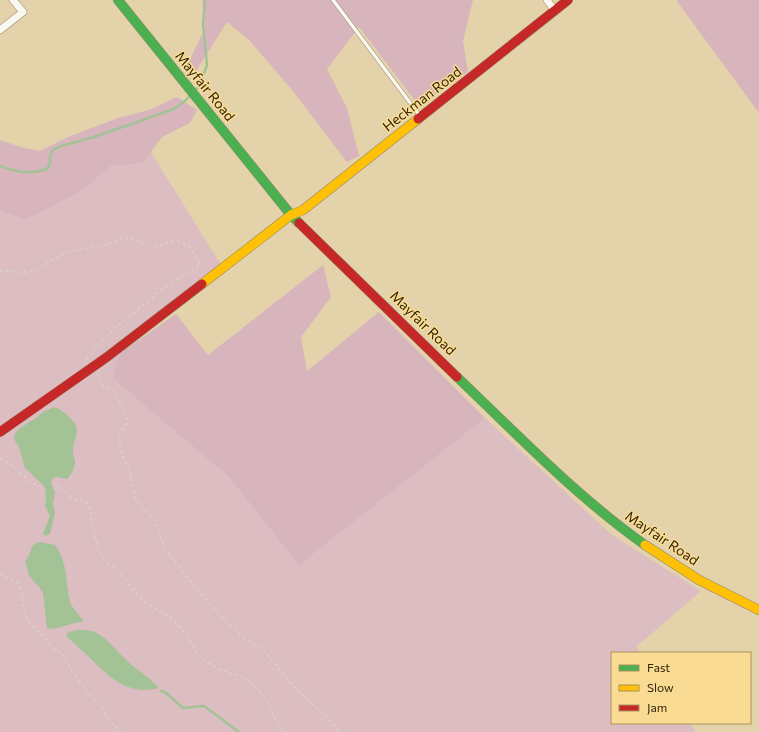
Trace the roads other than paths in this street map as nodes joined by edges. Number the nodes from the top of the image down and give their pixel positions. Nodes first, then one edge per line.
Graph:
1 (13, 0) edge
2 (118, 0) edge
3 (333, 0) edge
4 (547, 0) edge
5 (568, 0) edge
6 (555, 10) junction
7 (0, 30) edge
8 (421, 117) junction
9 (291, 215) junction
10 (0, 432) edge
11 (759, 610) edge

1 - 7 street
2 - 9 street, Mayfair Road
3 - 8 lane
4 - 6 street
5 - 6 street, Heckman Road
6 - 8 street, Heckman Road
8 - 9 street, Heckman Road
9 - 10 street, Heckman Road
9 - 11 street, Mayfair Road

